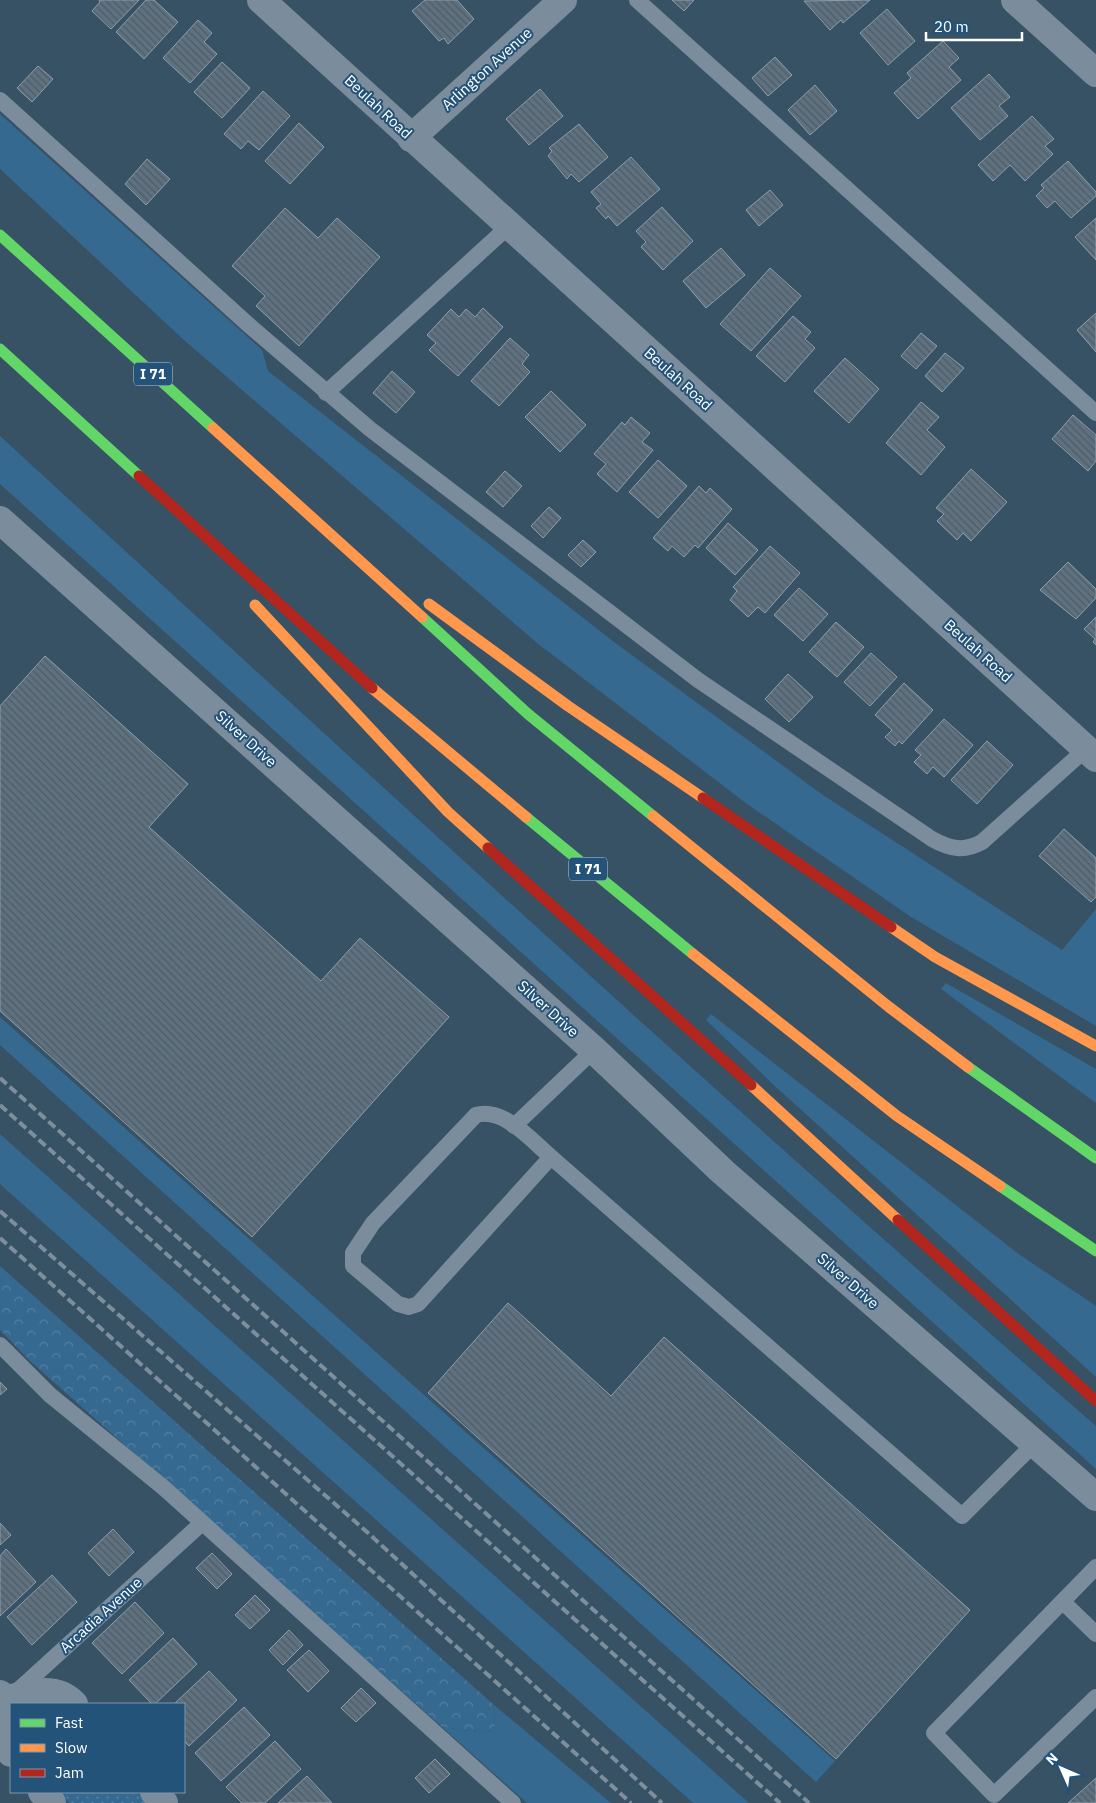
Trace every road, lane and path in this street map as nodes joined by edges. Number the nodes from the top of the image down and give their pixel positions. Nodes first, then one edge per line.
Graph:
1 (261, 0) edge
2 (563, 0) edge
3 (637, 0) edge
4 (1015, 0) edge
5 (1096, 73) edge
6 (0, 100) edge
7 (411, 138) junction
8 (509, 226) junction
9 (0, 235) edge
10 (0, 349) edge
11 (326, 393) junction
12 (1096, 413) edge
13 (110, 450) junction
14 (306, 512) junction
15 (0, 520) edge
16 (212, 558) dead end
17 (246, 595) dead end
18 (1091, 753) edge
19 (1096, 1046) edge
20 (594, 1050) junction
21 (514, 1126) junction
22 (550, 1157) junction
23 (1096, 1158) edge
24 (1096, 1251) edge
25 (0, 1345) edge
26 (1096, 1401) edge
27 (1035, 1443) junction
28 (1096, 1497) edge
29 (202, 1523) junction
30 (1096, 1568) edge
31 (1063, 1602) junction
32 (1096, 1634) edge
33 (1096, 1697) edge
34 (3, 1700) edge
35 (73, 1703) edge
36 (10, 1751) edge
37 (43, 1793) edge
38 (155, 1793) edge
39 (52, 1803) edge
40 (164, 1803) edge
41 (513, 1803) edge

1 - 7 street, Beulah Road
2 - 7 street, Arlington Avenue
3 - 12 lane
4 - 5 street
6 - 11 lane
7 - 8 street, Beulah Road
8 - 11 lane
8 - 18 street, Beulah Road
9 - 14 highway, I 71
10 - 13 highway, I 71
11 - 18 lane
13 - 16 highway
13 - 24 highway, I 71
14 - 19 highway
14 - 23 highway, I 71
15 - 20 street, Silver Drive
17 - 26 highway
20 - 21 lane
20 - 27 street, Silver Drive
21 - 22 lane
21 - 22 lane
22 - 27 lane
25 - 29 lane
27 - 28 street, Silver Drive
29 - 34 lane, Arcadia Avenue
29 - 41 lane
30 - 31 lane
31 - 32 lane
31 - 33 lane
34 - 35 street
34 - 36 street
37 - 39 street
38 - 40 street

